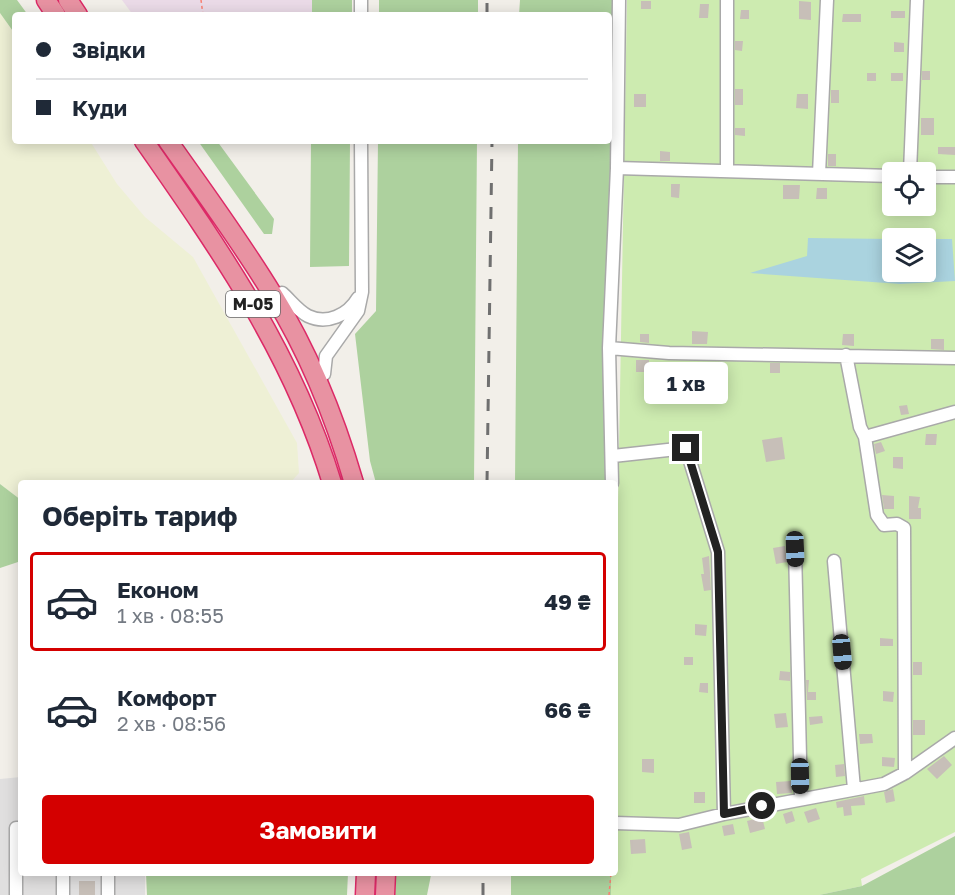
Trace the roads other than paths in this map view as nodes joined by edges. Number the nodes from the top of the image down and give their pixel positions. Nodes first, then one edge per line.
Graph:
1 (619, 0) edge
2 (727, 0) edge
3 (827, 0) edge
4 (917, 0) edge
5 (132, 144) edge
6 (146, 144) edge
7 (170, 144) edge
8 (361, 144) edge
9 (910, 162) edge
10 (616, 168) junction
11 (727, 171) junction
12 (819, 174) junction
13 (882, 176) edge
14 (936, 177) edge
15 (955, 177) edge
16 (174, 184) junction
17 (233, 232) junction
18 (362, 292) junction
19 (282, 293) junction
20 (609, 348) junction
21 (846, 356) junction
22 (955, 358) edge
23 (324, 374) junction
24 (955, 412) edge
25 (865, 437) junction
26 (341, 439) junction
27 (613, 456) junction
28 (331, 480) edge
29 (353, 480) edge
30 (612, 480) edge
31 (795, 549) dead end
32 (834, 561) dead end
33 (955, 738) edge
34 (905, 773) junction
35 (854, 789) junction
36 (801, 799) junction
37 (724, 814) junction
38 (618, 823) edge
39 (18, 828) edge
40 (63, 876) edge
41 (108, 876) edge
42 (366, 876) edge
43 (386, 876) edge
44 (15, 895) edge
45 (63, 895) edge
46 (108, 895) edge
47 (365, 895) edge
48 (385, 895) edge

1 - 10 street
2 - 11 street
3 - 12 street
4 - 9 street
5 - 16 highway
6 - 16 highway, М-05
7 - 17 highway, М-05
8 - 18 street
10 - 11 street
10 - 20 street
11 - 12 street
12 - 13 street
14 - 15 street
16 - 28 highway, М-05
17 - 19 highway
17 - 26 highway, М-05
18 - 19 street
18 - 23 street
19 - 23 highway
20 - 21 street
20 - 27 street
21 - 22 street
21 - 25 street
23 - 26 highway
24 - 25 street
25 - 34 street
26 - 29 highway, М-05
27 - 30 street
27 - 37 street
31 - 36 street
32 - 35 street
33 - 34 street
34 - 35 street
35 - 36 street
36 - 37 street
37 - 38 street
39 - 44 street
40 - 45 street
41 - 46 street
42 - 47 highway
43 - 48 highway

